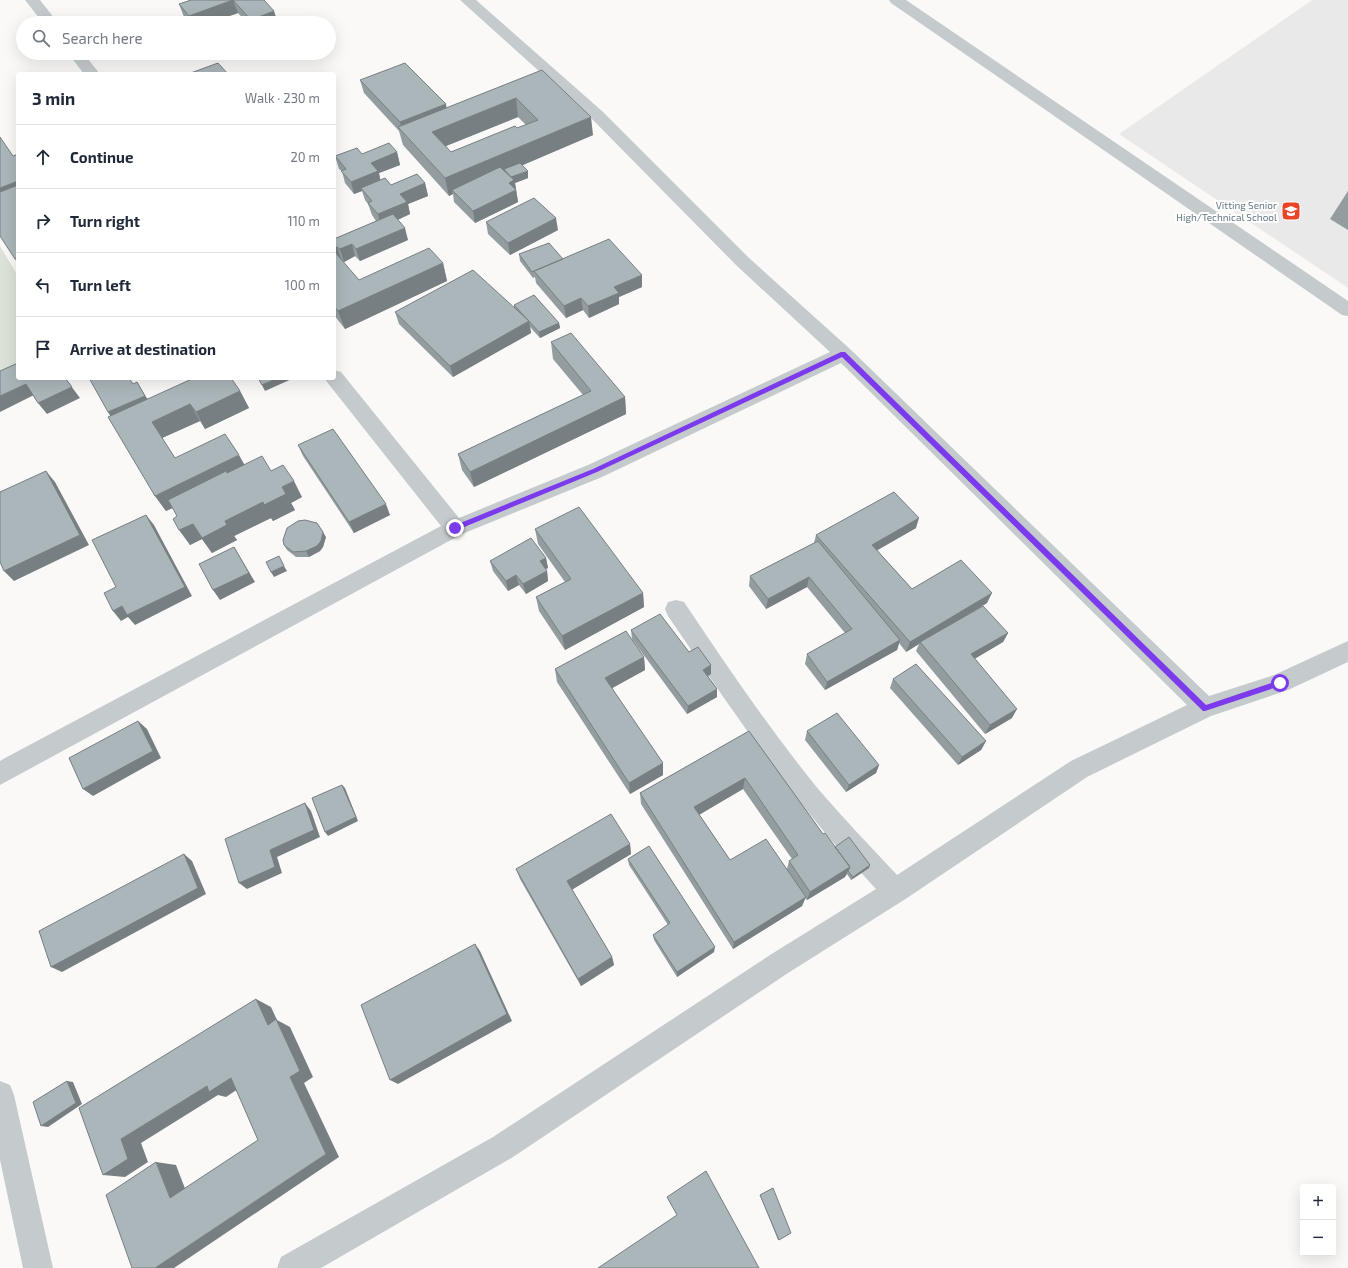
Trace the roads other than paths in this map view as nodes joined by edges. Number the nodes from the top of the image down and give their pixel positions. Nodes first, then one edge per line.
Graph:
1 (32, 0) edge
2 (467, 0) edge
3 (896, 0) edge
4 (45, 16) edge
5 (81, 60) edge
6 (90, 72) edge
7 (1348, 310) edge
8 (843, 354) junction
9 (336, 379) edge
10 (455, 528) junction
11 (676, 609) dead end
12 (1348, 651) edge
13 (1205, 708) junction
14 (0, 774) edge
15 (895, 891) junction
16 (0, 1095) edge
17 (38, 1268) edge
18 (292, 1268) edge

1 - 4 street
2 - 8 street
3 - 7 street
5 - 6 street
8 - 10 street
8 - 13 street
9 - 10 street
10 - 14 street
11 - 15 street
12 - 13 street
13 - 15 street
15 - 18 street
16 - 17 street

